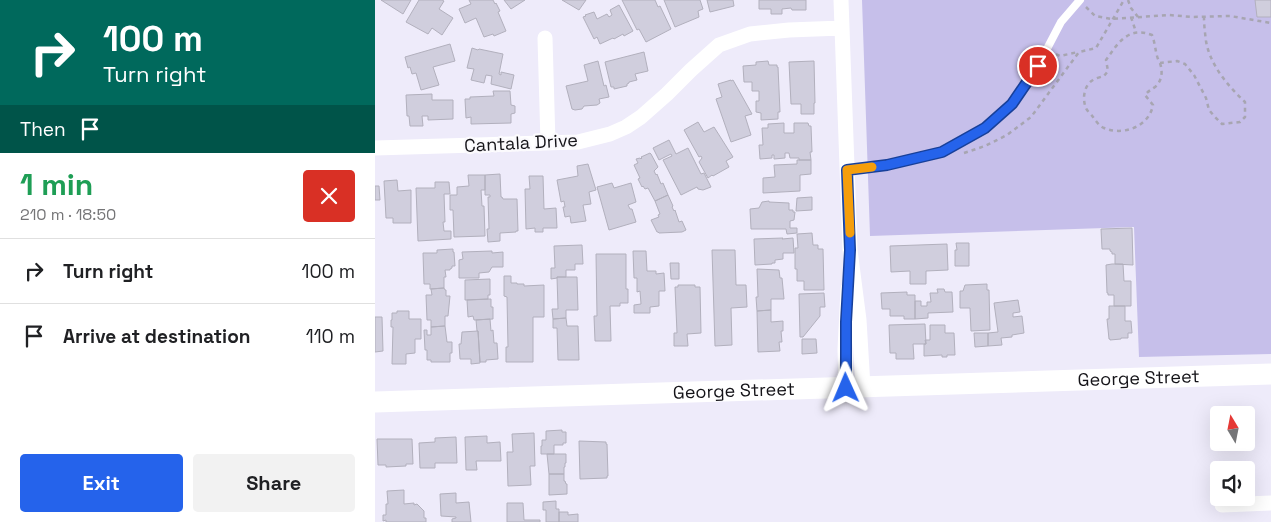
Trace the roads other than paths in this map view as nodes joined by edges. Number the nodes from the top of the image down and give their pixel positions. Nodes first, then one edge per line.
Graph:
1 (841, 0) edge
2 (1082, 3) edge
3 (842, 28) junction
4 (545, 38) dead end
5 (548, 143) junction
6 (375, 148) edge
7 (847, 170) junction
8 (1271, 374) edge
9 (854, 387) junction
10 (375, 402) edge
11 (1271, 503) edge
12 (1255, 504) edge

1 - 3 street
2 - 7 lane
3 - 5 street, Cantala Drive
3 - 7 street
4 - 5 street
5 - 6 street, Cantala Drive
7 - 9 street
8 - 9 main road, George Street
9 - 10 main road, George Street
11 - 12 street

